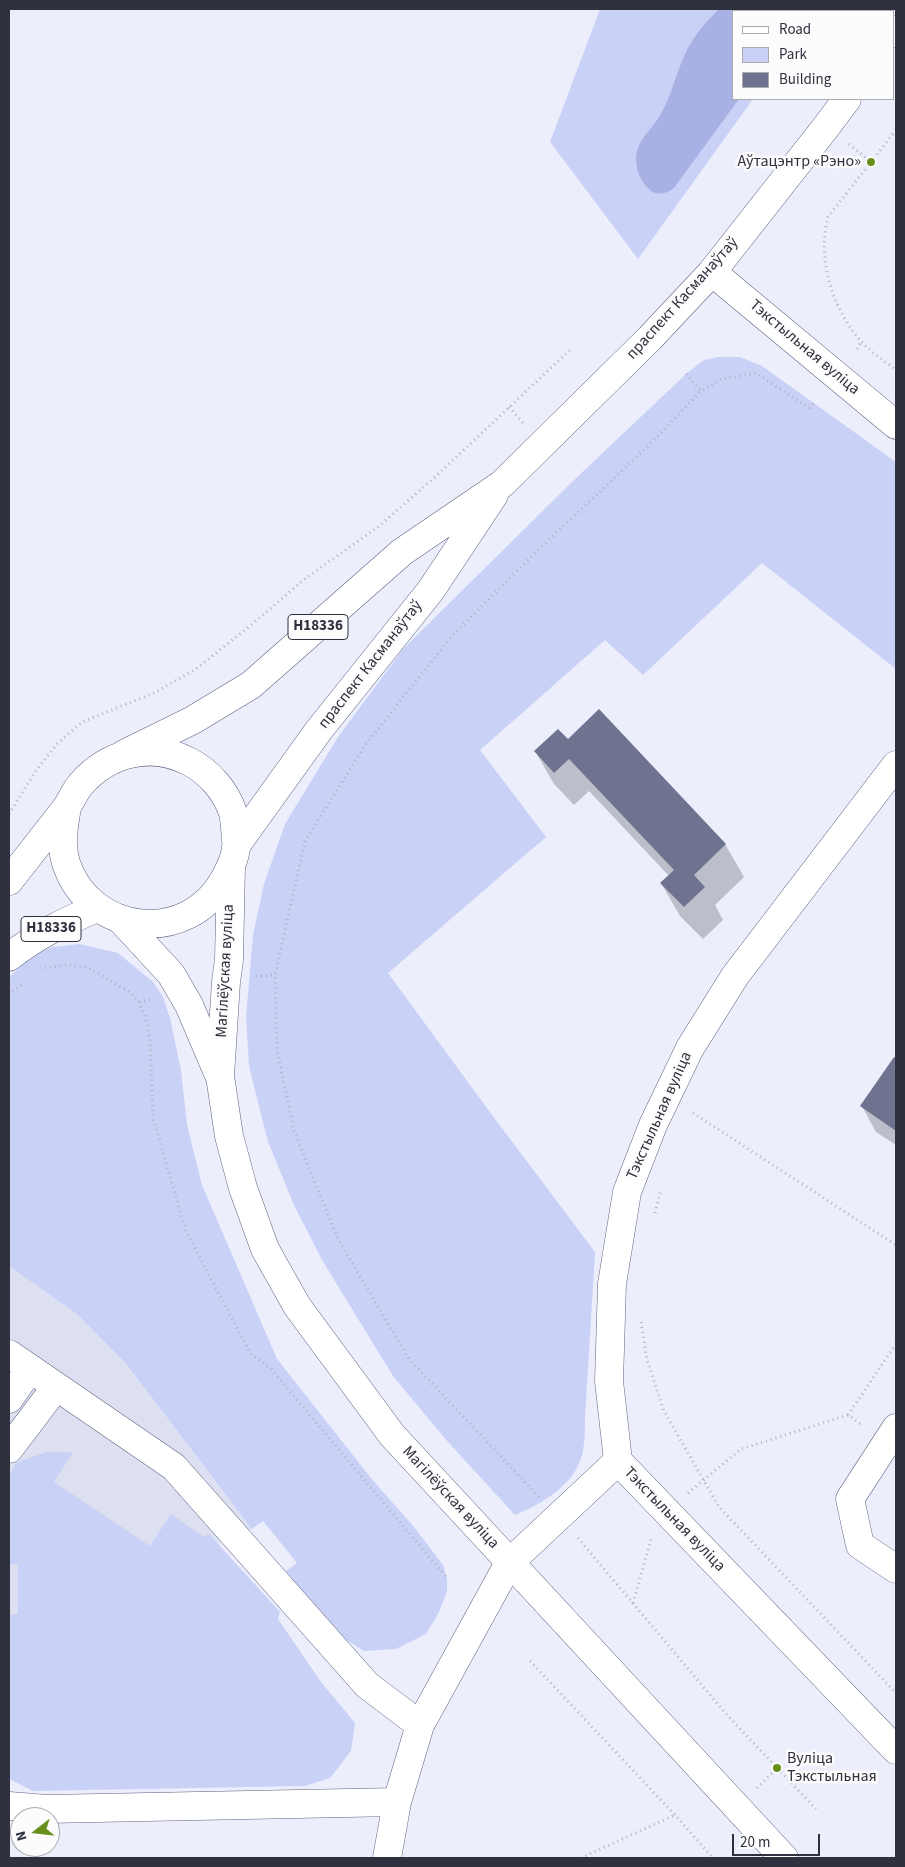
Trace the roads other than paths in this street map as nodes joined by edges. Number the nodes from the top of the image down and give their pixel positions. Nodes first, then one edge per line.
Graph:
1 (846, 100) edge
2 (712, 272) junction
3 (896, 425) edge
4 (502, 484) junction
5 (124, 754) junction
6 (896, 765) edge
7 (67, 807) junction
8 (234, 855) junction
9 (9, 881) edge
10 (109, 914) junction
11 (9, 957) edge
12 (220, 1076) junction
13 (15, 1360) edge
14 (56, 1387) junction
15 (9, 1399) edge
16 (896, 1428) edge
17 (9, 1449) edge
18 (618, 1461) junction
19 (509, 1563) junction
20 (896, 1568) edge
21 (420, 1724) junction
22 (896, 1750) edge
23 (397, 1802) junction
24 (9, 1806) edge
25 (387, 1858) edge
26 (784, 1858) edge

1 - 2 main road, праспект Касманаўтаў / Н18336
2 - 3 main road, Тэкстыльная вуліца
2 - 4 main road, праспект Касманаўтаў / Н18336
4 - 5 main road, праспект Касманаўтаў / Н18336
4 - 8 main road, праспект Касманаўтаў / Н18336
5 - 7 main road, праспект Касманаўтаў / Н18336
5 - 8 main road, праспект Касманаўтаў / Н18336
6 - 18 main road, Тэкстыльная вуліца
7 - 9 main road, праспект Касманаўтаў / Н18336
7 - 10 main road, праспект Касманаўтаў / Н18336
8 - 10 main road, праспект Касманаўтаў / Н18336
8 - 12 main road, Магілёўская вуліца
10 - 11 main road, Н18336
10 - 12 main road, Магілёўская вуліца
12 - 19 main road, Магілёўская вуліца
13 - 14 main road
13 - 15 main road
14 - 17 main road
14 - 21 main road
16 - 20 main road
18 - 19 main road
18 - 22 main road, Тэкстыльная вуліца
19 - 21 main road
19 - 26 main road, Магілёўская вуліца
21 - 23 main road
23 - 24 main road
23 - 25 main road

